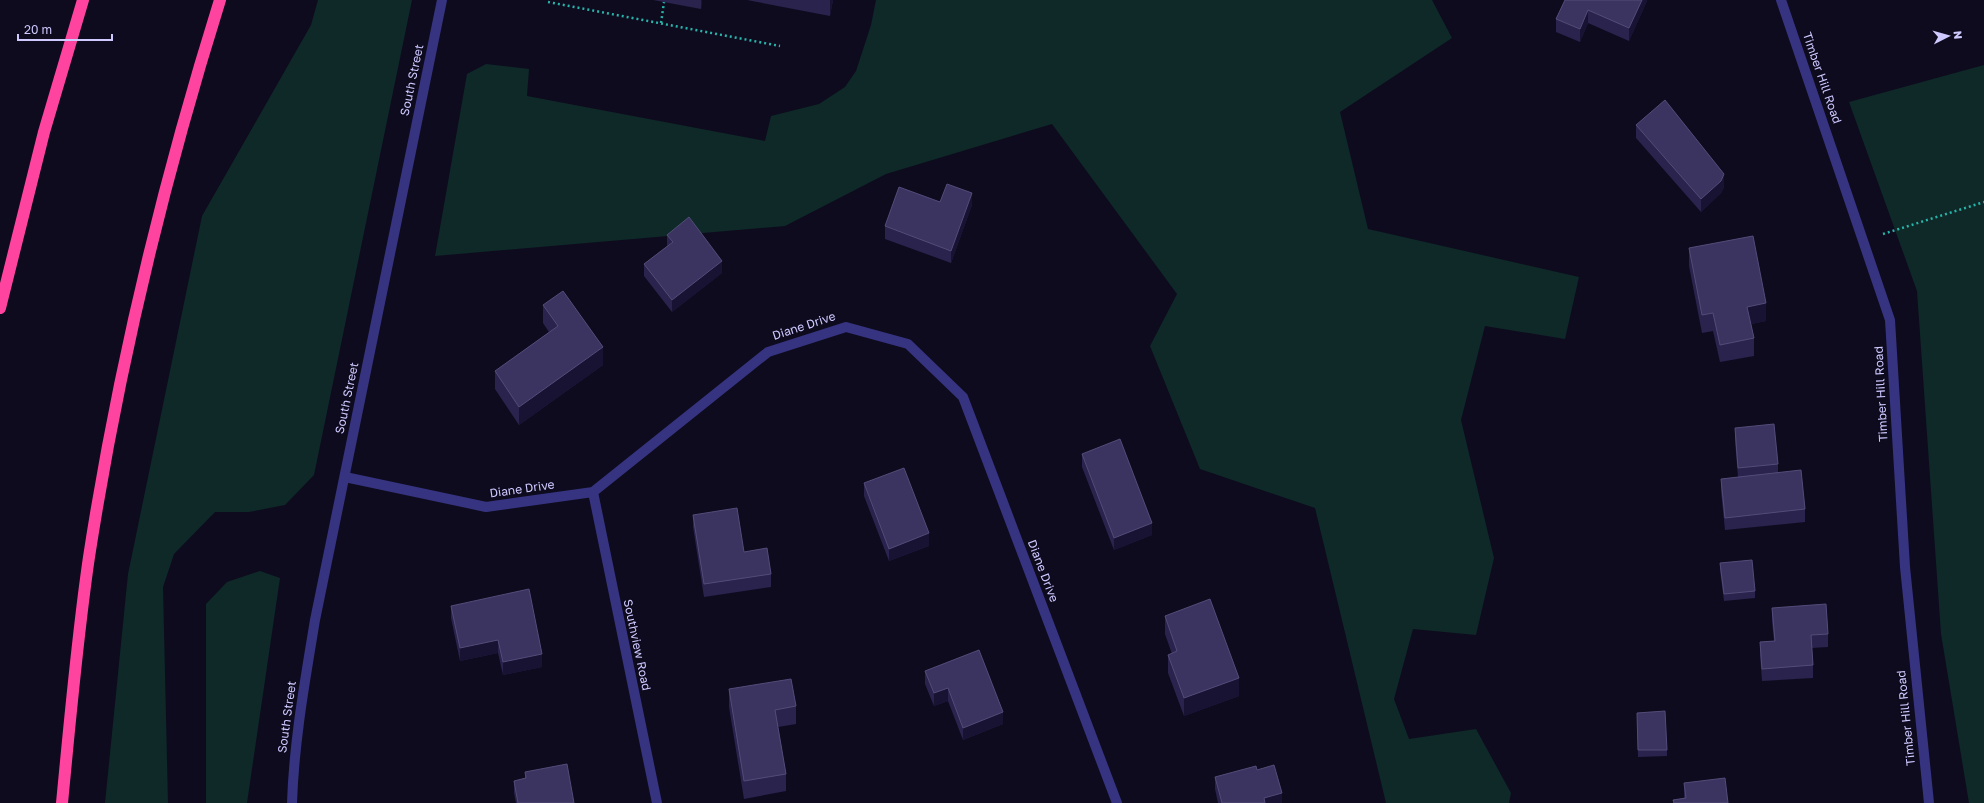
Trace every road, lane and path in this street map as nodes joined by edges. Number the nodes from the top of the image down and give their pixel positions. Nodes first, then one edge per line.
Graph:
1 (83, 0) edge
2 (220, 0) edge
3 (442, 0) edge
4 (1781, 0) edge
5 (548, 2) dead end
6 (664, 2) dead end
7 (661, 23) junction
8 (780, 46) dead end
9 (1984, 202) edge
10 (1864, 240) junction
11 (0, 308) edge
12 (344, 477) junction
13 (593, 492) junction
14 (62, 803) edge
15 (292, 803) edge
16 (656, 803) edge
17 (1117, 803) edge
18 (1929, 803) edge

1 - 11 highway
2 - 14 highway
3 - 12 street, South Street
4 - 10 street, Timber Hill Road
5 - 7 path
6 - 7 path
7 - 8 path
9 - 10 path
10 - 18 street, Timber Hill Road
12 - 13 street, Diane Drive
12 - 15 street, South Street
13 - 16 street, Southview Road
13 - 17 street, Diane Drive

